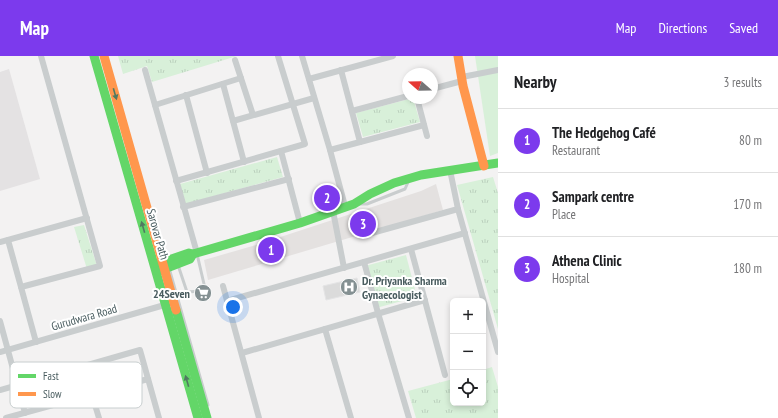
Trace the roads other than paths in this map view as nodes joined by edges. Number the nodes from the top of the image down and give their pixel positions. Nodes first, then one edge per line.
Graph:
1 (41, 56) edge
2 (94, 56) edge
3 (104, 56) edge
4 (278, 56) edge
5 (302, 56) edge
6 (393, 56) edge
7 (458, 56) edge
8 (235, 60) dead end
9 (145, 70) dead end
10 (341, 70) junction
11 (498, 70) edge
12 (241, 78) junction
13 (309, 79) junction
14 (462, 79) junction
15 (223, 84) junction
16 (438, 87) edge
17 (186, 95) junction
18 (314, 98) junction
19 (402, 98) edge
20 (293, 104) junction
21 (419, 104) edge
22 (155, 105) junction
23 (352, 111) junction
24 (253, 115) junction
25 (233, 121) junction
26 (424, 125) junction
27 (427, 136) dead end
28 (360, 142) junction
29 (330, 150) junction
30 (281, 152) junction
31 (244, 162) junction
32 (498, 163) edge
33 (484, 166) junction
34 (450, 170) junction
35 (207, 173) junction
36 (289, 179) junction
37 (176, 181) junction
38 (349, 205) junction
39 (183, 207) junction
40 (458, 209) junction
41 (333, 211) junction
42 (87, 218) junction
43 (300, 223) junction
44 (465, 233) junction
45 (361, 236) dead end
46 (8, 240) junction
47 (0, 242) edge
48 (411, 248) junction
49 (195, 253) junction
50 (364, 262) junction
51 (164, 267) junction
52 (344, 268) junction
53 (223, 286) dead end
54 (21, 287) junction
55 (425, 300) junction
56 (227, 301) junction
57 (170, 304) junction
58 (378, 313) junction
59 (0, 321) edge
60 (325, 329) junction
61 (36, 342) junction
62 (8, 350) junction
63 (0, 352) edge
64 (498, 352) edge
65 (242, 354) junction
66 (11, 362) edge
67 (98, 362) edge
68 (445, 375) dead end
69 (148, 379) junction
70 (142, 381) edge
71 (10, 387) edge
72 (0, 390) edge
73 (24, 408) edge
74 (44, 408) edge
75 (96, 408) edge
76 (25, 413) junction
77 (208, 414) edge
78 (6, 418) edge
79 (99, 418) edge
80 (159, 418) edge
81 (198, 418) edge
82 (259, 418) edge
83 (351, 418) edge
84 (409, 418) edge

1 - 42 street
51 -> 2 main road, Sarovar Path
3 -> 51 main road, Sarovar Path
4 - 20 street
5 - 13 street
6 - 10 street
7 - 14 main road
8 - 12 street
9 - 22 street
10 - 13 street
10 - 23 street
11 - 14 street
12 - 15 street
12 - 24 street
13 - 18 street
14 - 16 street
14 - 33 main road
15 - 17 street
15 - 25 street
17 - 22 street
17 - 35 street
18 - 20 street
18 - 29 street
19 - 23 street
20 - 24 street
20 - 30 street
21 - 26 street
22 - 37 street
23 - 28 street
24 - 25 street
25 - 31 street
26 - 27 street
26 - 28 street
28 - 29 street
29 - 38 street
30 - 31 street
30 - 36 street
31 - 35 street
32 - 33 main road
33 - 34 main road
34 - 38 main road
34 - 40 street
35 - 37 street
36 - 39 street
36 - 43 street
37 - 39 street
38 - 41 main road
39 - 49 street
40 - 44 street
40 - 45 street
41 - 43 main road
41 - 52 street
42 - 46 street
42 - 54 street
43 - 49 main road
44 - 48 street
44 - 64 street
46 - 47 street
46 - 54 street
48 - 50 street
48 - 55 street
49 - 51 main road
49 - 51 main road
49 - 51 lane
50 - 52 street
50 - 58 street
51 - 57 main road, Sarovar Path
51 - 77 lane
52 - 56 street
53 - 56 street
54 - 61 street
55 - 58 street
55 - 68 street
56 - 65 street
57 - 61 street, Gurudwara Road
57 - 77 main road, Sarovar Path
81 -> 57 main road, Sarovar Path
58 - 60 street
58 - 84 street
59 - 62 street
60 - 65 street
60 - 83 street
61 - 62 street, Gurudwara Road
62 - 63 street, Gurudwara Road
62 - 66 street
65 - 82 street
67 - 69 street
69 - 70 street
69 - 80 street
71 - 72 street
73 - 76 street
74 - 76 street
75 - 79 street
76 - 78 street

